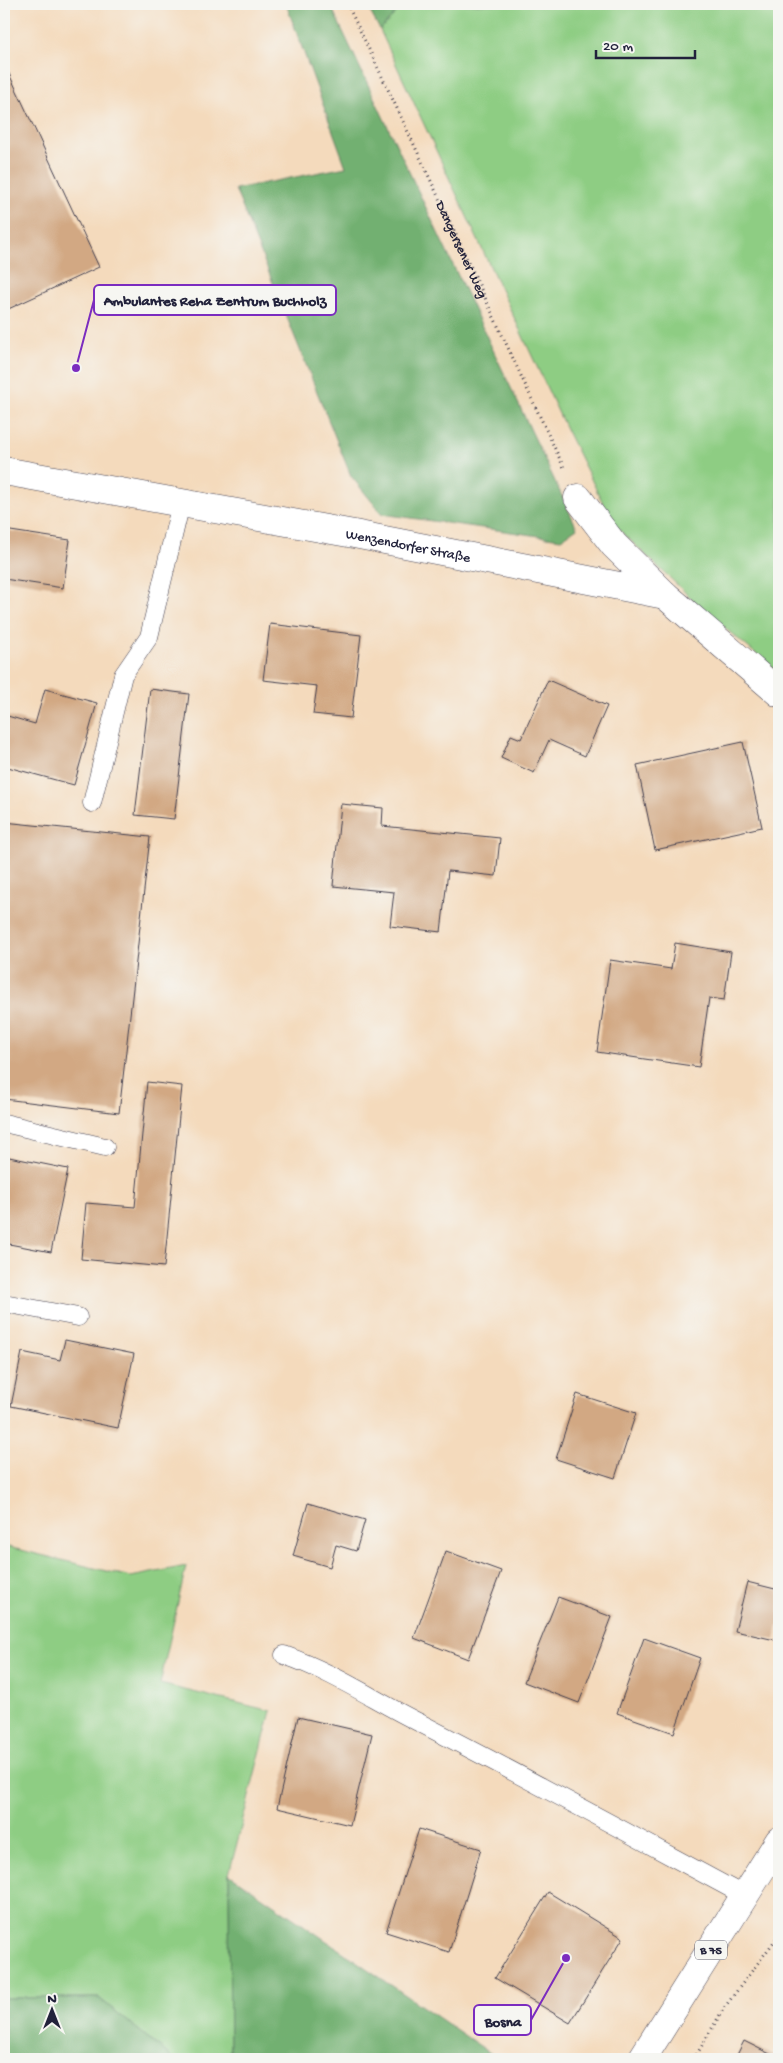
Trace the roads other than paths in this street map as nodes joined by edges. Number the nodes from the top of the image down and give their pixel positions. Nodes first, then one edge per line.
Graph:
1 (4, 471) edge
2 (573, 487) road end
3 (181, 503) junction
4 (665, 595) junction
5 (779, 692) edge
6 (92, 804) dead end
7 (4, 1123) edge
8 (105, 1147) dead end
9 (4, 1303) edge
10 (78, 1316) dead end
11 (284, 1655) dead end
12 (779, 1841) edge
13 (745, 1896) junction
14 (642, 2059) edge

1 - 3 street, Wenzendorfer Straße
2 - 4 street
3 - 4 street, Wenzendorfer Straße
3 - 6 lane
4 - 5 street, Wenzendorfer Straße
7 - 8 lane
9 - 10 lane
11 - 13 lane
12 - 13 street, B 75
13 - 14 street, B 75

